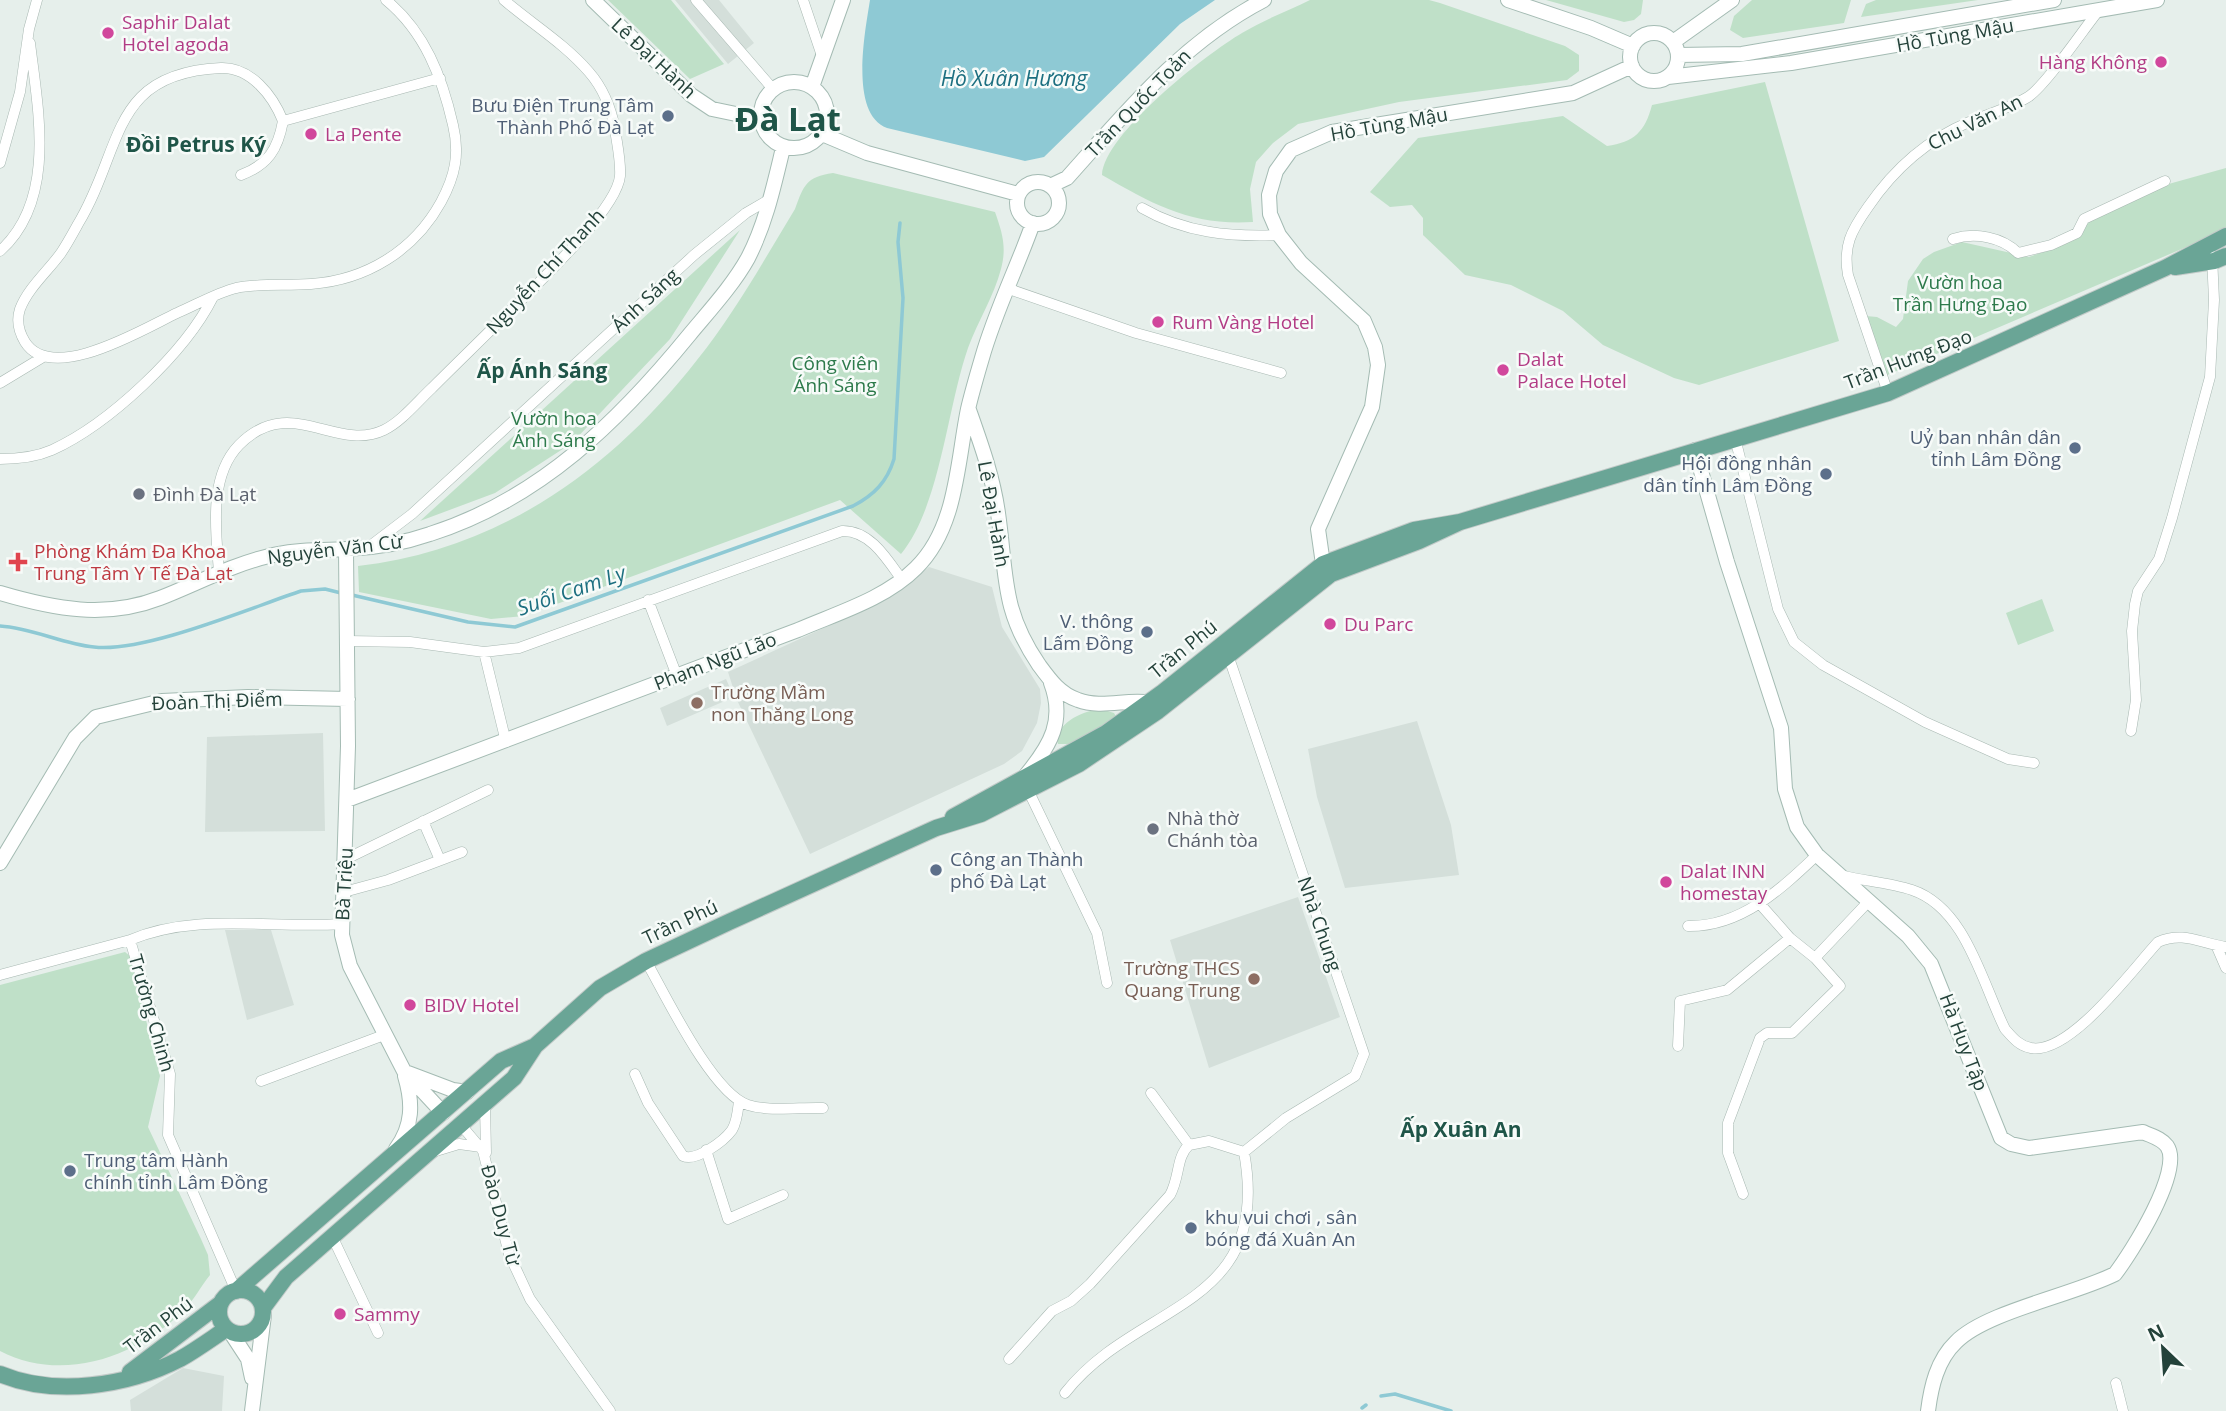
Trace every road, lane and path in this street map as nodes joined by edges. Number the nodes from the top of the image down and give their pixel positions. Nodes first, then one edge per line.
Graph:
1 (37, 0) edge
2 (386, 0) edge
3 (504, 0) edge
4 (593, 0) edge
5 (696, 0) edge
6 (803, 0) edge
7 (843, 0) edge
8 (1264, 0) edge
9 (1508, 0) edge
10 (1732, 0) edge
11 (2054, 0) edge
12 (2157, 0) edge
13 (2100, 5) edge
14 (30, 43) junction
15 (1633, 46) junction
16 (1676, 49) junction
17 (822, 57) junction
18 (1632, 66) junction
19 (1668, 77) junction
20 (440, 78) junction
21 (812, 87) junction
22 (773, 89) junction
23 (760, 119) junction
24 (283, 121) junction
25 (822, 134) junction
26 (783, 148) junction
27 (0, 163) edge
28 (242, 175) dead end
29 (2165, 181) dead end
30 (1050, 186) junction
31 (1018, 194) junction
32 (771, 198) junction
33 (1142, 208) dead end
34 (1033, 223) junction
35 (1279, 235) junction
36 (2226, 236) edge
37 (1953, 239) dead end
38 (2207, 244) junction
39 (0, 251) edge
40 (2220, 258) edge
41 (2165, 268) junction
42 (1009, 289) junction
43 (213, 297) junction
44 (43, 357) junction
45 (1280, 373) dead end
46 (0, 383) edge
47 (1888, 393) junction
48 (968, 409) junction
49 (1734, 438) junction
50 (1695, 450) junction
51 (0, 459) edge
52 (369, 548) junction
53 (346, 550) junction
54 (1327, 569) junction
55 (219, 572) junction
56 (902, 580) junction
57 (0, 593) edge
58 (648, 600) junction
59 (346, 634) junction
60 (1226, 650) junction
61 (484, 652) junction
62 (677, 676) junction
63 (1051, 681) junction
64 (348, 699) junction
65 (1154, 706) junction
66 (2131, 731) dead end
67 (506, 742) junction
68 (2034, 762) dead end
69 (1025, 785) junction
70 (488, 790) dead end
71 (347, 800) junction
72 (423, 821) junction
73 (462, 852) dead end
74 (1817, 855) junction
75 (346, 859) junction
76 (440, 860) junction
77 (0, 863) edge
78 (1840, 875) junction
79 (344, 892) junction
80 (1868, 902) junction
81 (1759, 904) junction
82 (341, 924) junction
83 (1689, 926) dead end
84 (1790, 938) junction
85 (130, 940) junction
86 (2221, 946) edge
87 (1815, 958) junction
88 (646, 961) junction
89 (2226, 968) edge
90 (0, 975) edge
91 (1107, 983) dead end
92 (384, 1035) junction
93 (535, 1046) junction
94 (1678, 1046) dead end
95 (404, 1071) junction
96 (635, 1074) dead end
97 (261, 1081) dead end
98 (467, 1092) junction
99 (1151, 1093) dead end
100 (740, 1101) junction
101 (485, 1103) junction
102 (824, 1108) dead end
103 (443, 1113) junction
104 (461, 1125) junction
105 (1189, 1145) junction
106 (481, 1147) junction
107 (706, 1150) junction
108 (1244, 1152) junction
109 (424, 1157) junction
110 (486, 1160) junction
111 (387, 1162) junction
112 (1743, 1194) dead end
113 (783, 1195) dead end
114 (332, 1236) junction
115 (236, 1291) junction
116 (221, 1303) junction
117 (263, 1312) junction
118 (228, 1331) junction
119 (378, 1333) dead end
120 (1009, 1359) dead end
121 (0, 1374) edge
122 (119, 1379) junction
123 (2116, 1383) dead end
124 (255, 1393) junction
125 (1065, 1393) dead end
126 (252, 1411) edge
127 (610, 1411) edge
128 (1928, 1411) edge
129 (2123, 1411) edge

1 - 14 street
2 - 20 street
3 - 55 street, Nguyễn Chí Thanh
4 - 23 street, Lê Đại Hành
5 - 22 street
6 - 17 street
7 - 17 street
8 - 30 street, Trần Quốc Toản
9 - 15 street
10 - 16 street
11 - 16 street, Hồ Tùng Mậu
12 - 13 street, Hồ Tùng Mậu
13 - 19 street, Hồ Tùng Mậu
13 - 47 street, Chu Văn An
14 - 27 street
14 - 39 street
15 - 16 street
15 - 18 street
16 - 19 street
17 - 21 street
18 - 19 street
18 - 35 street, Hồ Tùng Mậu
20 - 24 street
20 - 43 street
21 - 22 street
21 - 25 street
22 - 23 street
23 - 26 street
24 - 28 street
24 - 44 street
25 - 26 street
25 - 31 street
26 - 32 street, Nguyễn Văn Cừ
29 - 37 street
30 - 31 street
30 - 34 street
31 - 34 street
32 - 52 street, Ánh Sáng
32 - 52 street, Nguyễn Văn Cừ
33 - 35 street
34 - 42 street
35 - 54 street, Hồ Tùng Mậu
36 - 38 main road, Trần Hưng Đạo
38 - 40 street
38 - 41 main road, Trần Hưng Đạo
40 - 41 main road, Trần Hưng Đạo
40 - 66 street
41 - 47 main road, Trần Hưng Đạo
42 - 45 street
42 - 48 street
43 - 44 street
43 - 51 street
44 - 46 street
47 - 49 main road, Trần Hưng Đạo
48 - 56 street, Phạm Ngũ Lão
48 - 63 street, Lê Đại Hành
49 - 50 main road, Trần Hưng Đạo
49 - 68 street
50 - 54 main road, Trần Phú
50 - 74 street, Hà Huy Tập
52 - 53 street, Nguyễn Văn Cừ
53 - 55 street, Nguyễn Văn Cừ
53 - 59 street, Bà Triệu
54 - 60 main road, Trần Phú
55 - 57 street, Nguyễn Văn Cừ
56 - 58 street
56 - 62 street, Phạm Ngũ Lão
58 - 61 street
58 - 62 street
59 - 61 street
59 - 64 street, Bà Triệu
60 - 65 main road, Trần Phú
60 - 108 street, Nhà Chung
61 - 67 street
62 - 67 street, Phạm Ngũ Lão
63 - 65 street, Lê Đại Hành
63 - 69 street, Lê Đại Hành
64 - 71 street, Bà Triệu
64 - 77 street, Đoàn Thị Điểm
65 - 69 main road, Trần Phú
67 - 71 street, Phạm Ngũ Lão
69 - 88 main road, Trần Phú
69 - 91 street
70 - 72 street
71 - 75 street, Bà Triệu
72 - 75 street
72 - 76 street
73 - 76 street
74 - 78 street, Hà Huy Tập
74 - 81 street
75 - 79 street, Bà Triệu
76 - 79 street
78 - 80 street, Hà Huy Tập
78 - 86 street
79 - 82 street, Bà Triệu
80 - 87 street
80 - 128 street, Hà Huy Tập
81 - 83 street
81 - 84 street
82 - 85 street
82 - 92 street, Bà Triệu
84 - 87 street
84 - 94 street
85 - 90 street, Trường Chinh
85 - 115 street, Trường Chinh
86 - 89 street
87 - 112 street
88 - 93 main road, Trần Phú
88 - 100 street
92 - 95 street, Bà Triệu
92 - 97 street
93 - 98 main road, Trần Phú
93 - 101 main road, Trần Phú
95 - 98 street
95 - 103 street, Bà Triệu
95 - 111 street
96 - 107 street
98 - 103 main road, Trần Phú
99 - 105 street
100 - 102 street
100 - 107 street
101 - 104 main road, Trần Phú
101 - 110 street
103 - 104 main road
103 - 111 main road, Trần Phú
104 - 106 street, Đào Duy Từ
104 - 109 main road, Trần Phú
105 - 108 street
105 - 120 street
106 - 109 street
106 - 110 street, Đào Duy Từ
107 - 113 street
108 - 125 street
109 - 114 main road, Trần Phú
110 - 127 street, Đào Duy Từ
111 - 115 main road, Trần Phú
114 - 117 main road, Trần Phú
114 - 119 street
115 - 116 main road
115 - 117 main road
116 - 118 main road
116 - 122 main road, Trần Phú
117 - 118 main road
117 - 124 street
118 - 122 main road, Trần Phú
118 - 124 street
121 - 122 main road, Trần Phú
123 - 129 street
124 - 126 street

